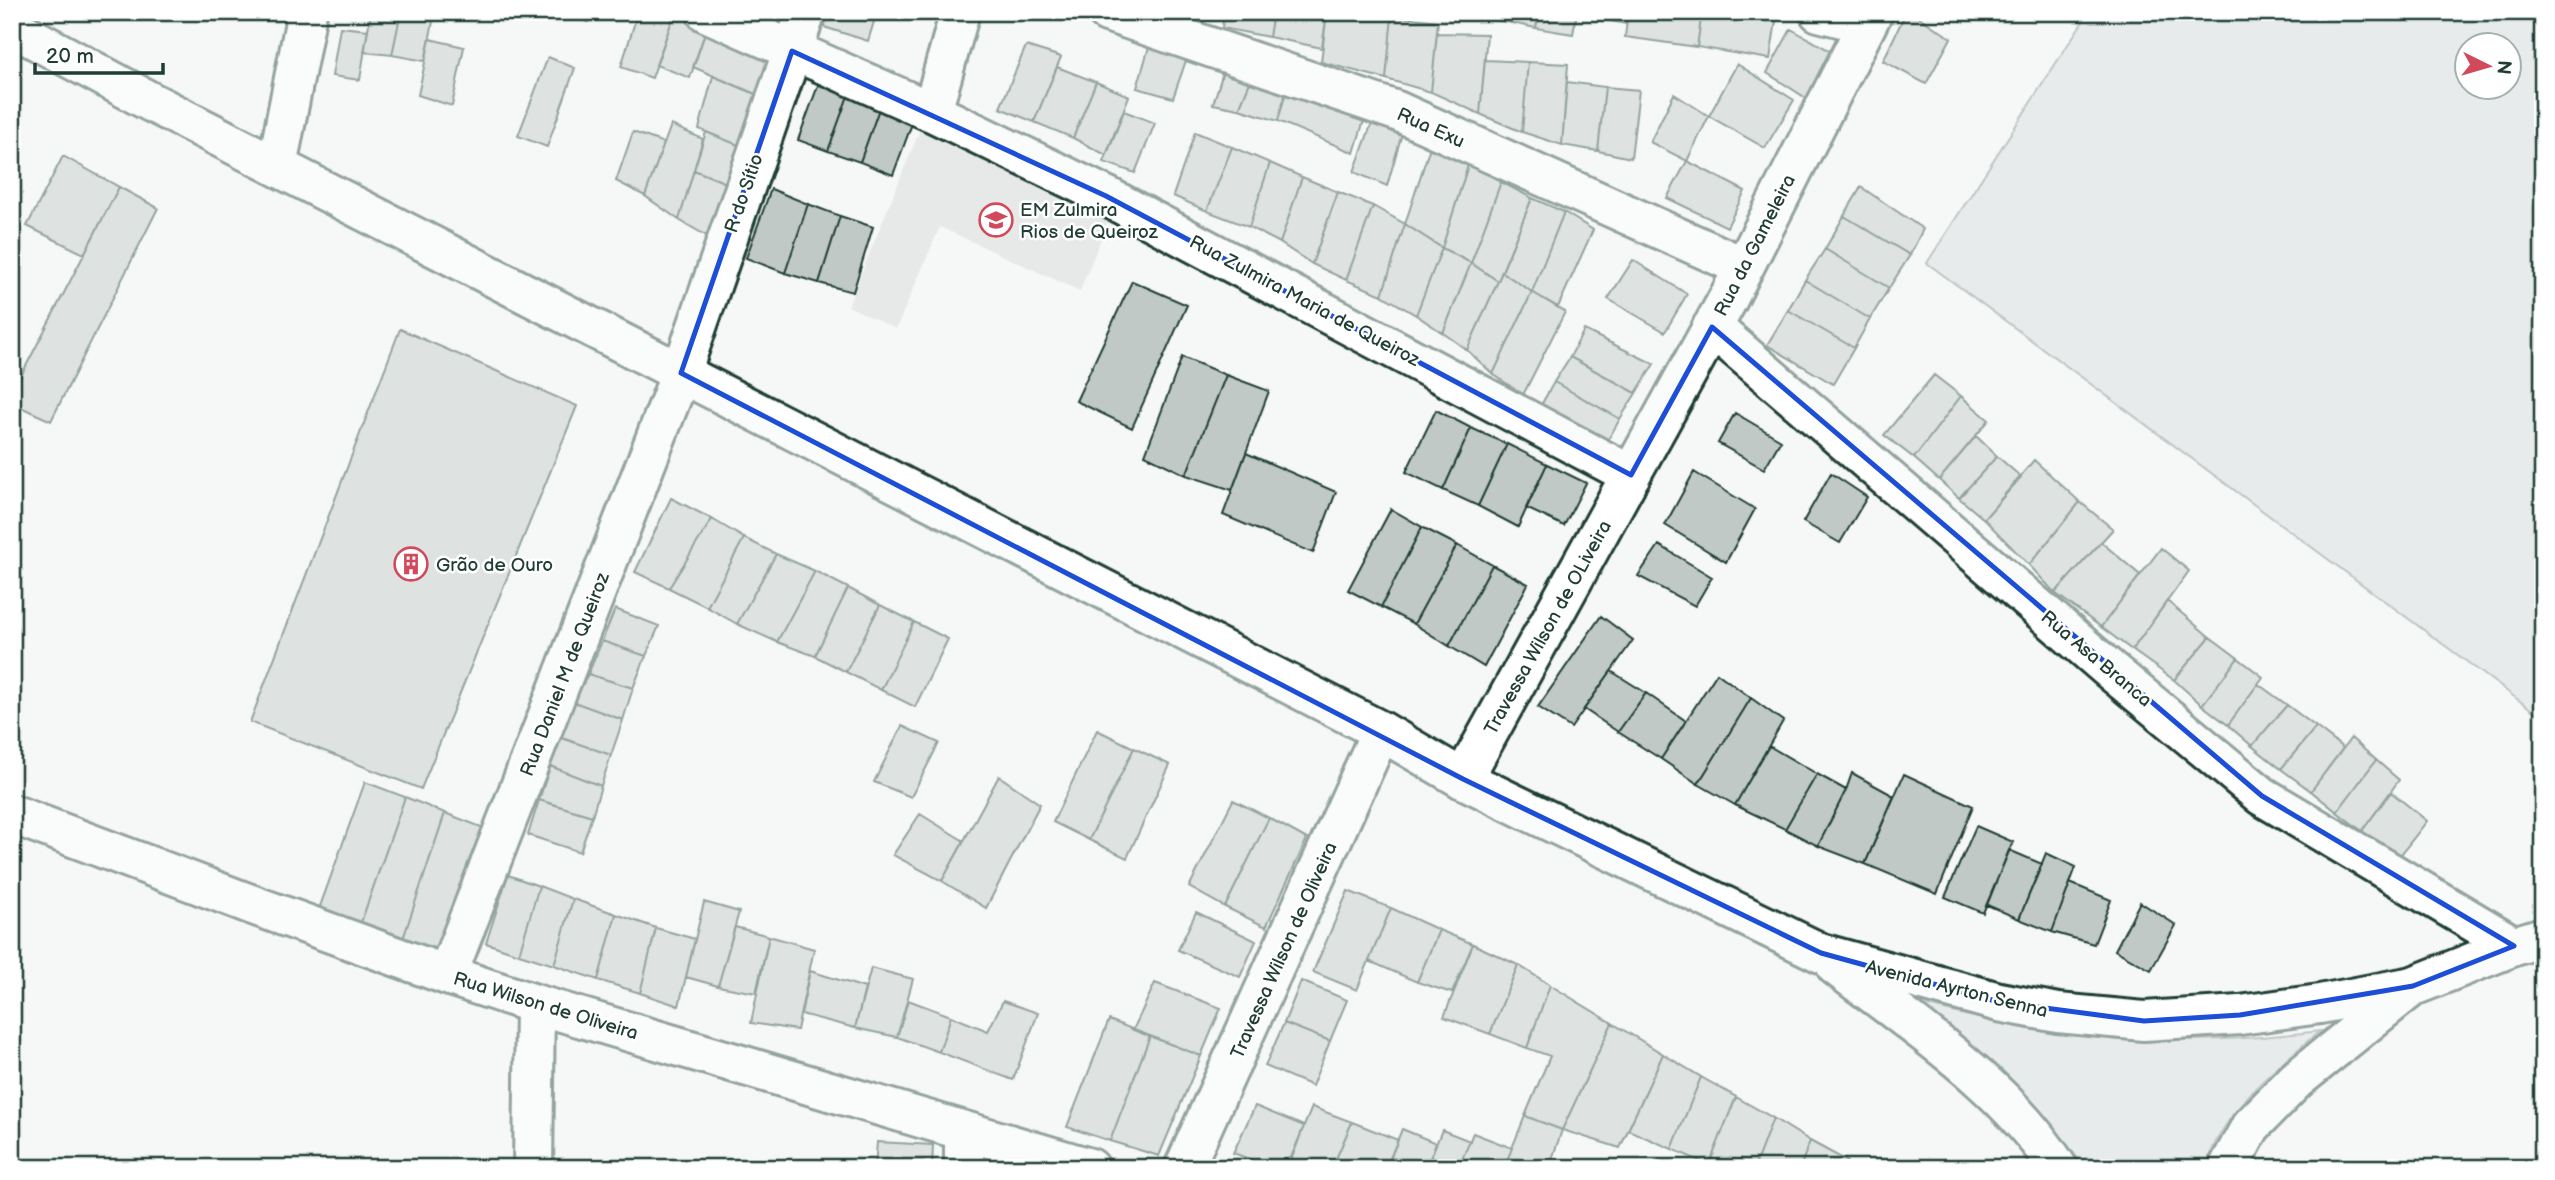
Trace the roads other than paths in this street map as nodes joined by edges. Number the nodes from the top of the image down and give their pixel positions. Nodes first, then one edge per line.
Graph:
1 (307, 12) edge
2 (706, 12) edge
3 (806, 12) edge
4 (960, 12) edge
5 (1107, 12) edge
6 (1819, 12) edge
7 (1870, 18) edge
8 (23, 25) edge
9 (792, 51) junction
10 (932, 112) junction
11 (277, 166) junction
12 (1744, 267) junction
13 (1712, 327) junction
14 (681, 373) junction
15 (1631, 475) junction
16 (1381, 731) junction
17 (1464, 779) junction
18 (12, 814) edge
19 (2528, 942) edge
20 (1821, 954) junction
21 (447, 975) junction
22 (2413, 986) junction
23 (535, 1004) junction
24 (964, 1130) junction
25 (533, 1168) edge
26 (964, 1168) edge
27 (1090, 1168) edge
28 (1184, 1168) edge
29 (2058, 1168) edge
30 (2228, 1168) edge

1 - 11 street
2 - 9 street, Rua Zulmira Maria de Queiroz
3 - 9 street, R do Sítio
4 - 10 street
5 - 12 street, Rua Exu
6 - 7 street
7 - 12 street, Rua da Gameleira
8 - 11 street
9 - 10 street, Rua Zulmira Maria de Queiroz
9 - 14 street, R do Sítio
10 - 15 street, Rua Zulmira Maria de Queiroz
11 - 14 street
12 - 13 street, Rua da Gameleira
13 - 15 street, Rua da Gameleira
13 - 19 street, Rua Asa Branca
14 - 16 street
14 - 21 street, Rua Daniel M de Queiroz
15 - 17 street, Travessa Wilson de OLiveira
16 - 17 street
16 - 28 street, Travessa Wilson de Oliveira
17 - 20 street
18 - 21 street, Rua Wilson de Oliveira
19 - 22 street
20 - 22 street, Avenida Ayrton Senna
20 - 29 street, Avenida Ayrton Senna
21 - 23 street, Rua Wilson de Oliveira
22 - 30 street
23 - 24 street, Rua Wilson de Oliveira
23 - 25 street
24 - 26 street
24 - 27 street, Rua Wilson de Oliveira

